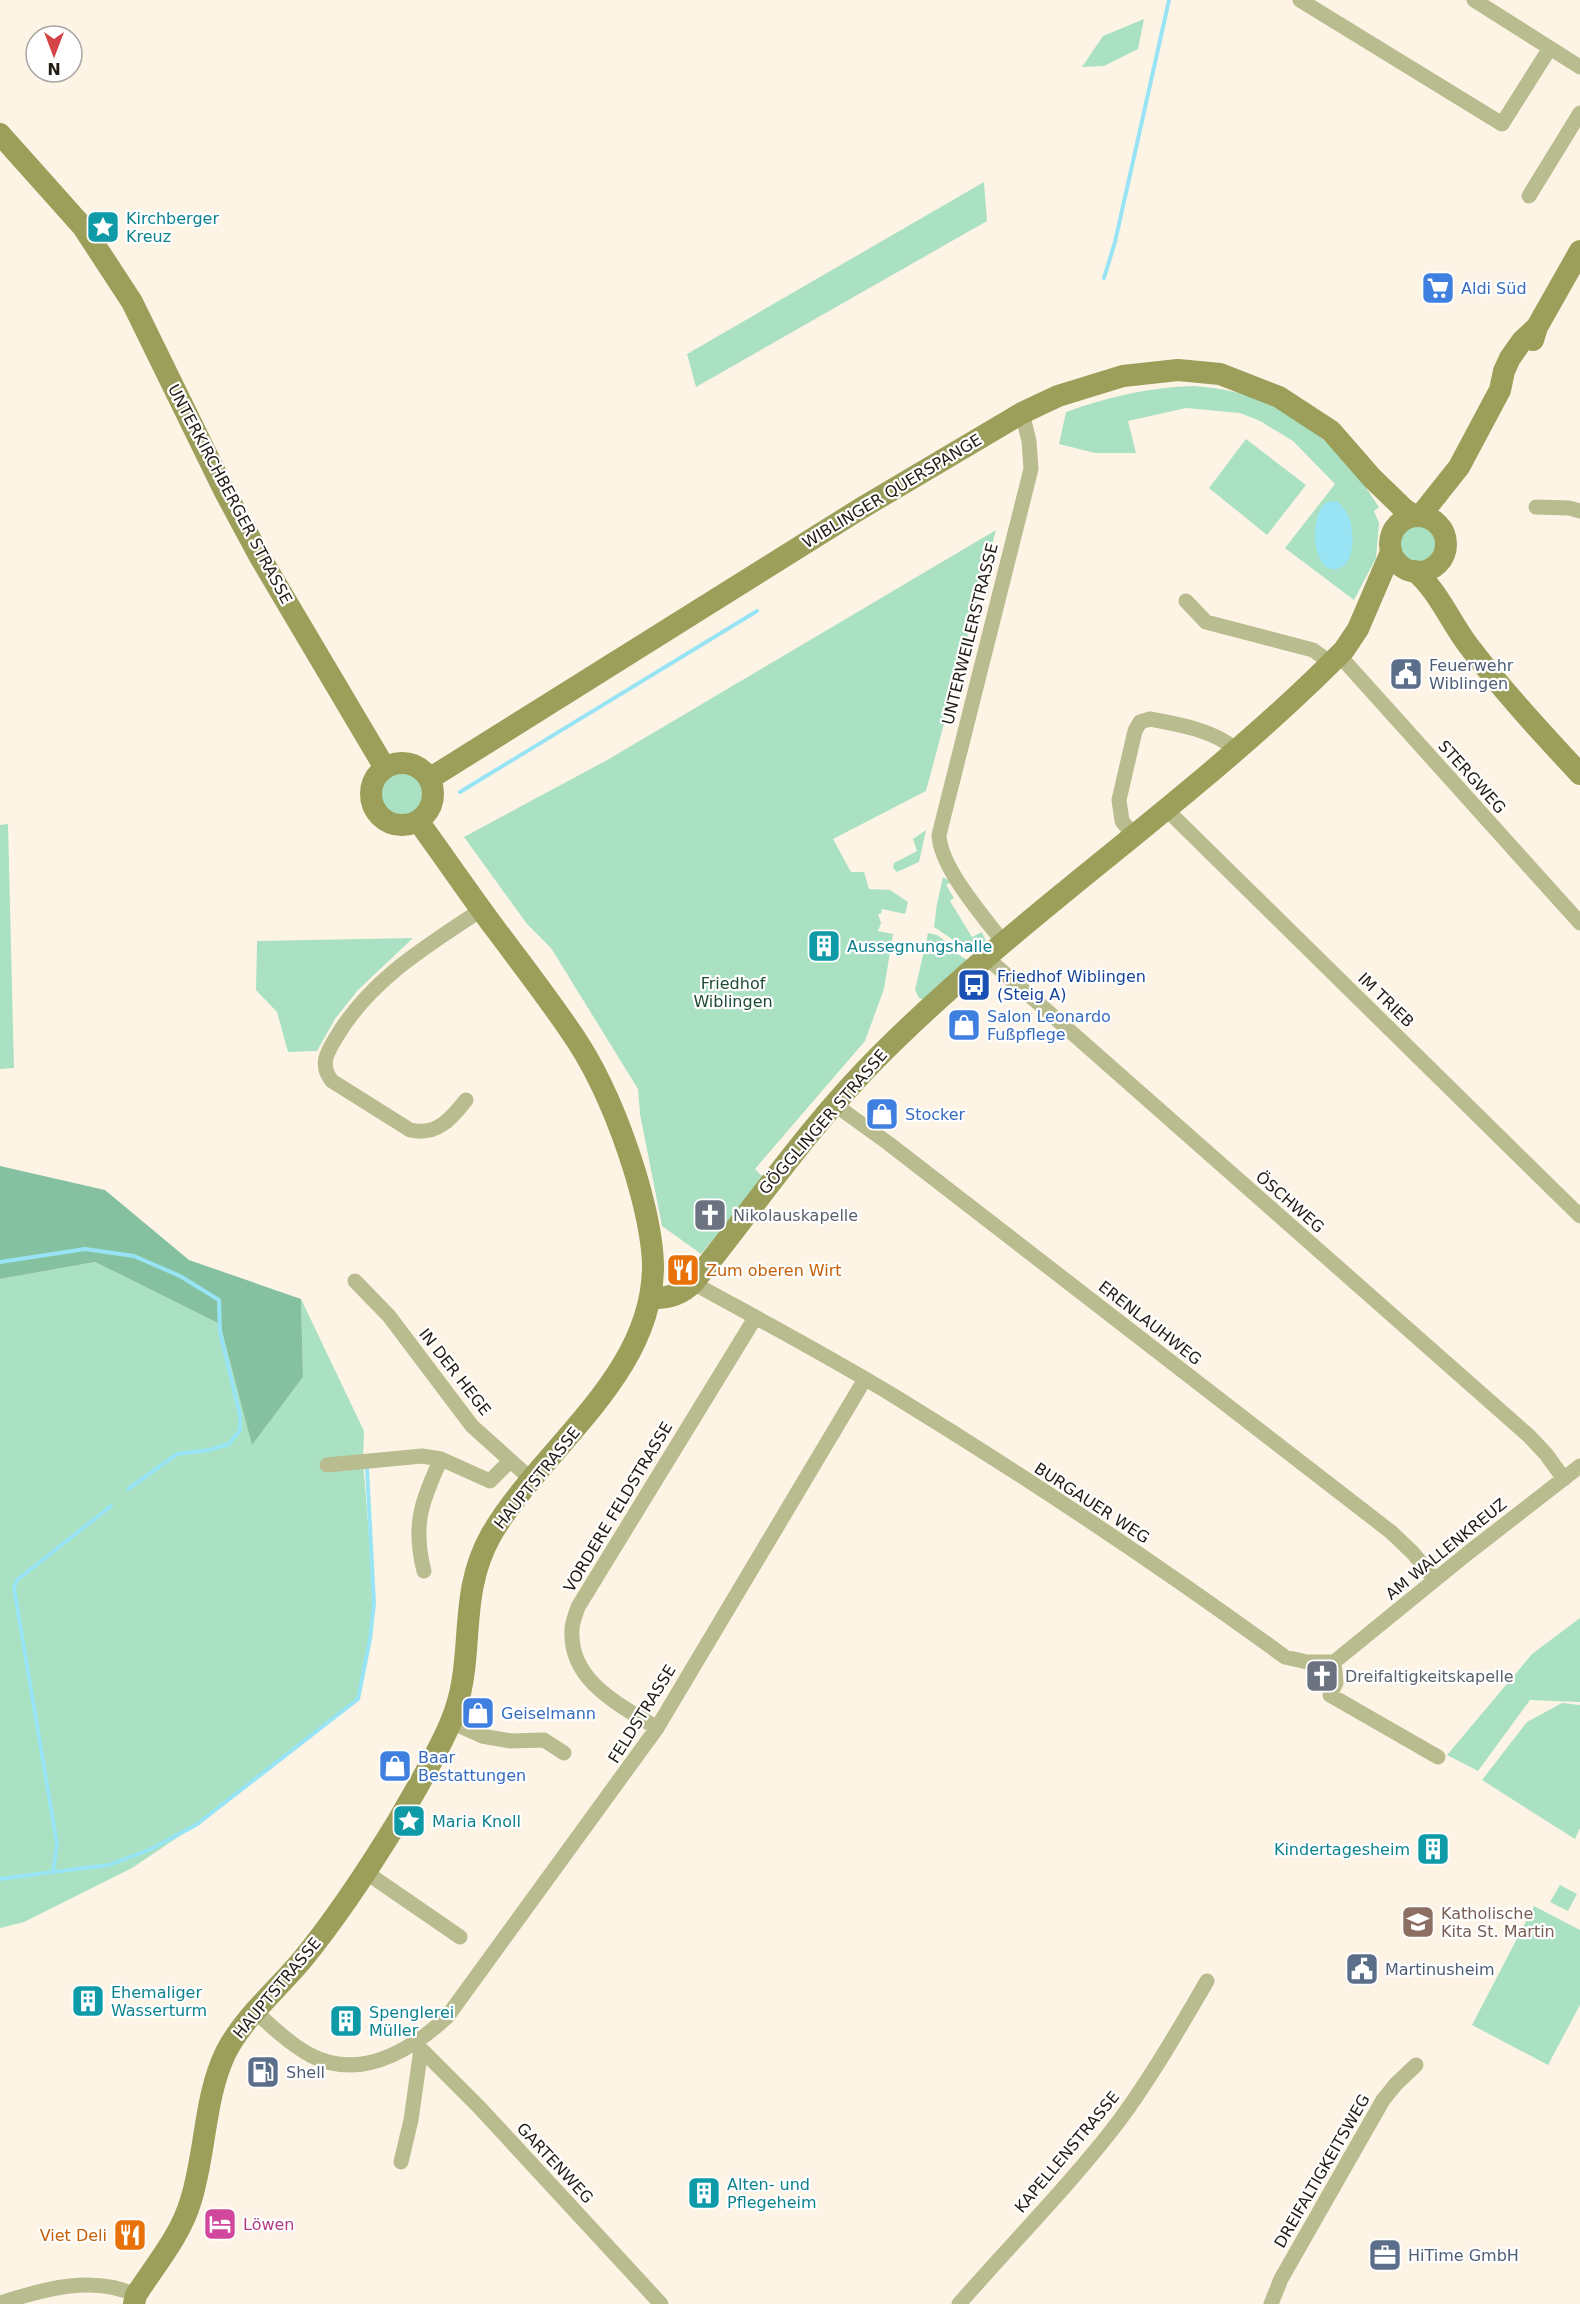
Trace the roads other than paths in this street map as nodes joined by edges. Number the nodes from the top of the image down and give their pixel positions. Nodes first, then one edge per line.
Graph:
1 (1300, 0) edge
2 (1474, 0) edge
3 (1550, 48) junction
4 (1580, 67) edge
5 (1580, 113) edge
6 (0, 134) edge
7 (1529, 196) dead end
8 (1579, 257) edge
9 (1022, 414) junction
10 (1459, 467) junction
11 (1372, 478) junction
12 (1536, 507) dead end
13 (1580, 511) edge
14 (1417, 516) junction
15 (1442, 530) junction
16 (1393, 541) junction
17 (1440, 560) junction
18 (1412, 570) junction
19 (1186, 601) dead end
20 (1368, 608) junction
21 (1454, 622) junction
22 (1335, 659) junction
23 (1237, 751) junction
24 (385, 768) junction
25 (1580, 774) edge
26 (429, 779) junction
27 (1167, 810) junction
28 (418, 821) junction
29 (1134, 836) junction
30 (482, 910) junction
31 (1580, 923) edge
32 (1003, 942) junction
33 (986, 957) junction
34 (466, 1100) dead end
35 (834, 1104) junction
36 (1580, 1216) edge
37 (355, 1281) dead end
38 (693, 1282) junction
39 (651, 1290) junction
40 (755, 1318) junction
41 (865, 1379) junction
42 (441, 1459) junction
43 (510, 1461) junction
44 (327, 1465) dead end
45 (1580, 1466) edge
46 (1564, 1479) junction
47 (532, 1480) junction
48 (424, 1571) dead end
49 (1435, 1580) junction
50 (1334, 1662) junction
51 (451, 1722) junction
52 (657, 1728) junction
53 (564, 1753) dead end
54 (1438, 1757) dead end
55 (367, 1873) junction
56 (460, 1937) dead end
57 (1207, 1981) dead end
58 (256, 2012) junction
59 (419, 2046) junction
60 (1416, 2065) dead end
61 (401, 2162) dead end
62 (135, 2299) edge
63 (0, 2303) edge
64 (661, 2304) edge
65 (959, 2304) edge
66 (1271, 2304) edge

1 - 3 street
2 - 3 street
3 - 4 street
5 - 7 street
6 - 24 main road, UNTERKIRCHBERGER STRASSE
8 - 10 main road
9 - 11 main road, WIBLINGER QUERSPANGE
9 - 26 main road, WIBLINGER QUERSPANGE
9 - 32 street, UNTERWEILERSTRASSE
10 - 14 main road
10 - 15 main road
11 - 14 main road, WIBLINGER QUERSPANGE
11 - 16 main road, WIBLINGER QUERSPANGE
12 - 13 street
14 - 15 main road
14 - 16 main road
15 - 17 main road
16 - 18 main road
16 - 20 main road, GÖGGLINGER STRASSE
17 - 18 main road
17 - 21 main road
18 - 20 main road, GÖGGLINGER STRASSE
18 - 21 main road
19 - 22 street
20 - 22 main road, GÖGGLINGER STRASSE
21 - 25 main road
22 - 23 main road, GÖGGLINGER STRASSE
22 - 31 street, STERGWEG
23 - 27 main road, GÖGGLINGER STRASSE
23 - 29 street
24 - 26 main road
24 - 28 main road
26 - 28 main road
27 - 29 main road, GÖGGLINGER STRASSE
27 - 36 street, IM TRIEB
28 - 30 main road
29 - 32 main road, GÖGGLINGER STRASSE
30 - 34 street
30 - 39 main road
32 - 33 main road, GÖGGLINGER STRASSE
33 - 35 main road, GÖGGLINGER STRASSE
33 - 46 street, ÖSCHWEG
35 - 38 main road, GÖGGLINGER STRASSE
35 - 49 street, ERENLAUHWEG
37 - 43 street, IN DER HEGE
38 - 39 main road, GÖGGLINGER STRASSE
38 - 40 street, BURGAUER WEG
39 - 47 main road, HAUPTSTRASSE
40 - 41 street, BURGAUER WEG
40 - 52 street, VORDERE FELDSTRASSE
41 - 50 street, BURGAUER WEG
41 - 52 street, FELDSTRASSE
42 - 43 street
42 - 44 street
42 - 48 street
43 - 47 street, IN DER HEGE
45 - 46 street, AM WALLENKREUZ
46 - 49 street, AM WALLENKREUZ
47 - 51 main road, HAUPTSTRASSE
49 - 50 street, AM WALLENKREUZ
50 - 54 street
51 - 53 street
51 - 55 main road, HAUPTSTRASSE
52 - 59 street, FELDSTRASSE
55 - 56 street
55 - 58 main road, HAUPTSTRASSE
57 - 65 street, KAPELLENSTRASSE
58 - 59 street, FELDSTRASSE
58 - 62 main road, HAUPTSTRASSE
59 - 61 street
59 - 64 street, GARTENWEG
60 - 66 street, DREIFALTIGKEITSWEG
62 - 63 street

